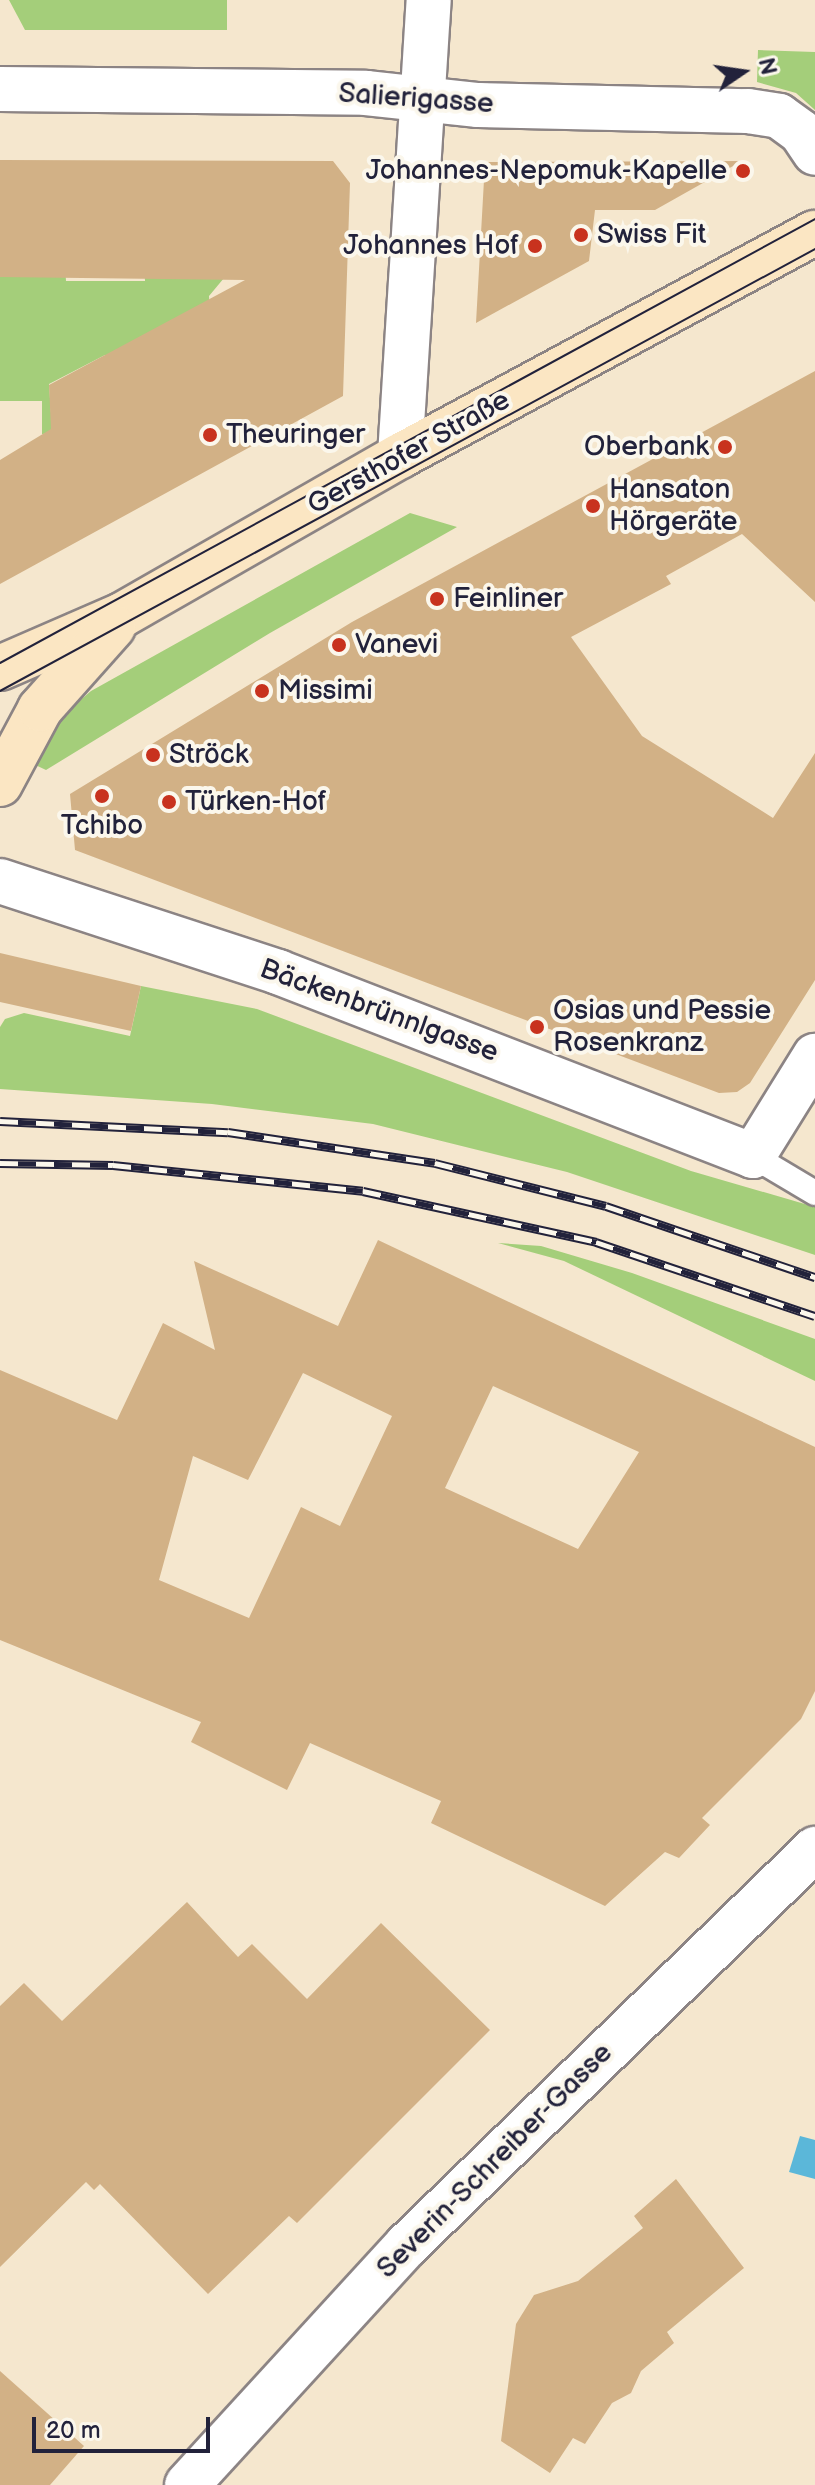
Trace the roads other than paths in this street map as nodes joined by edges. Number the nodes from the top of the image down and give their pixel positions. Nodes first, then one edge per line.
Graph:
1 (429, 0) edge
2 (0, 89) edge
3 (424, 99) junction
4 (815, 153) edge
5 (815, 233) edge
6 (400, 456) junction
7 (122, 615) junction
8 (0, 668) edge
9 (0, 784) edge
10 (0, 881) edge
11 (815, 1056) edge
12 (753, 1156) junction
13 (815, 1193) edge
14 (815, 1849) edge
15 (187, 2485) edge

1 - 3 street
2 - 3 street, Salierigasse
3 - 4 street, Salierigasse
3 - 6 street
5 - 6 main road, Gersthofer Straße
6 - 7 main road, Gersthofer Straße
7 - 8 main road, Gersthofer Straße
7 - 9 main road
10 - 12 street, Bäckenbrünnlgasse
11 - 12 street
12 - 13 lane, Bäckenbrünnlgasse
14 - 15 street, Severin-Schreiber-Gasse

